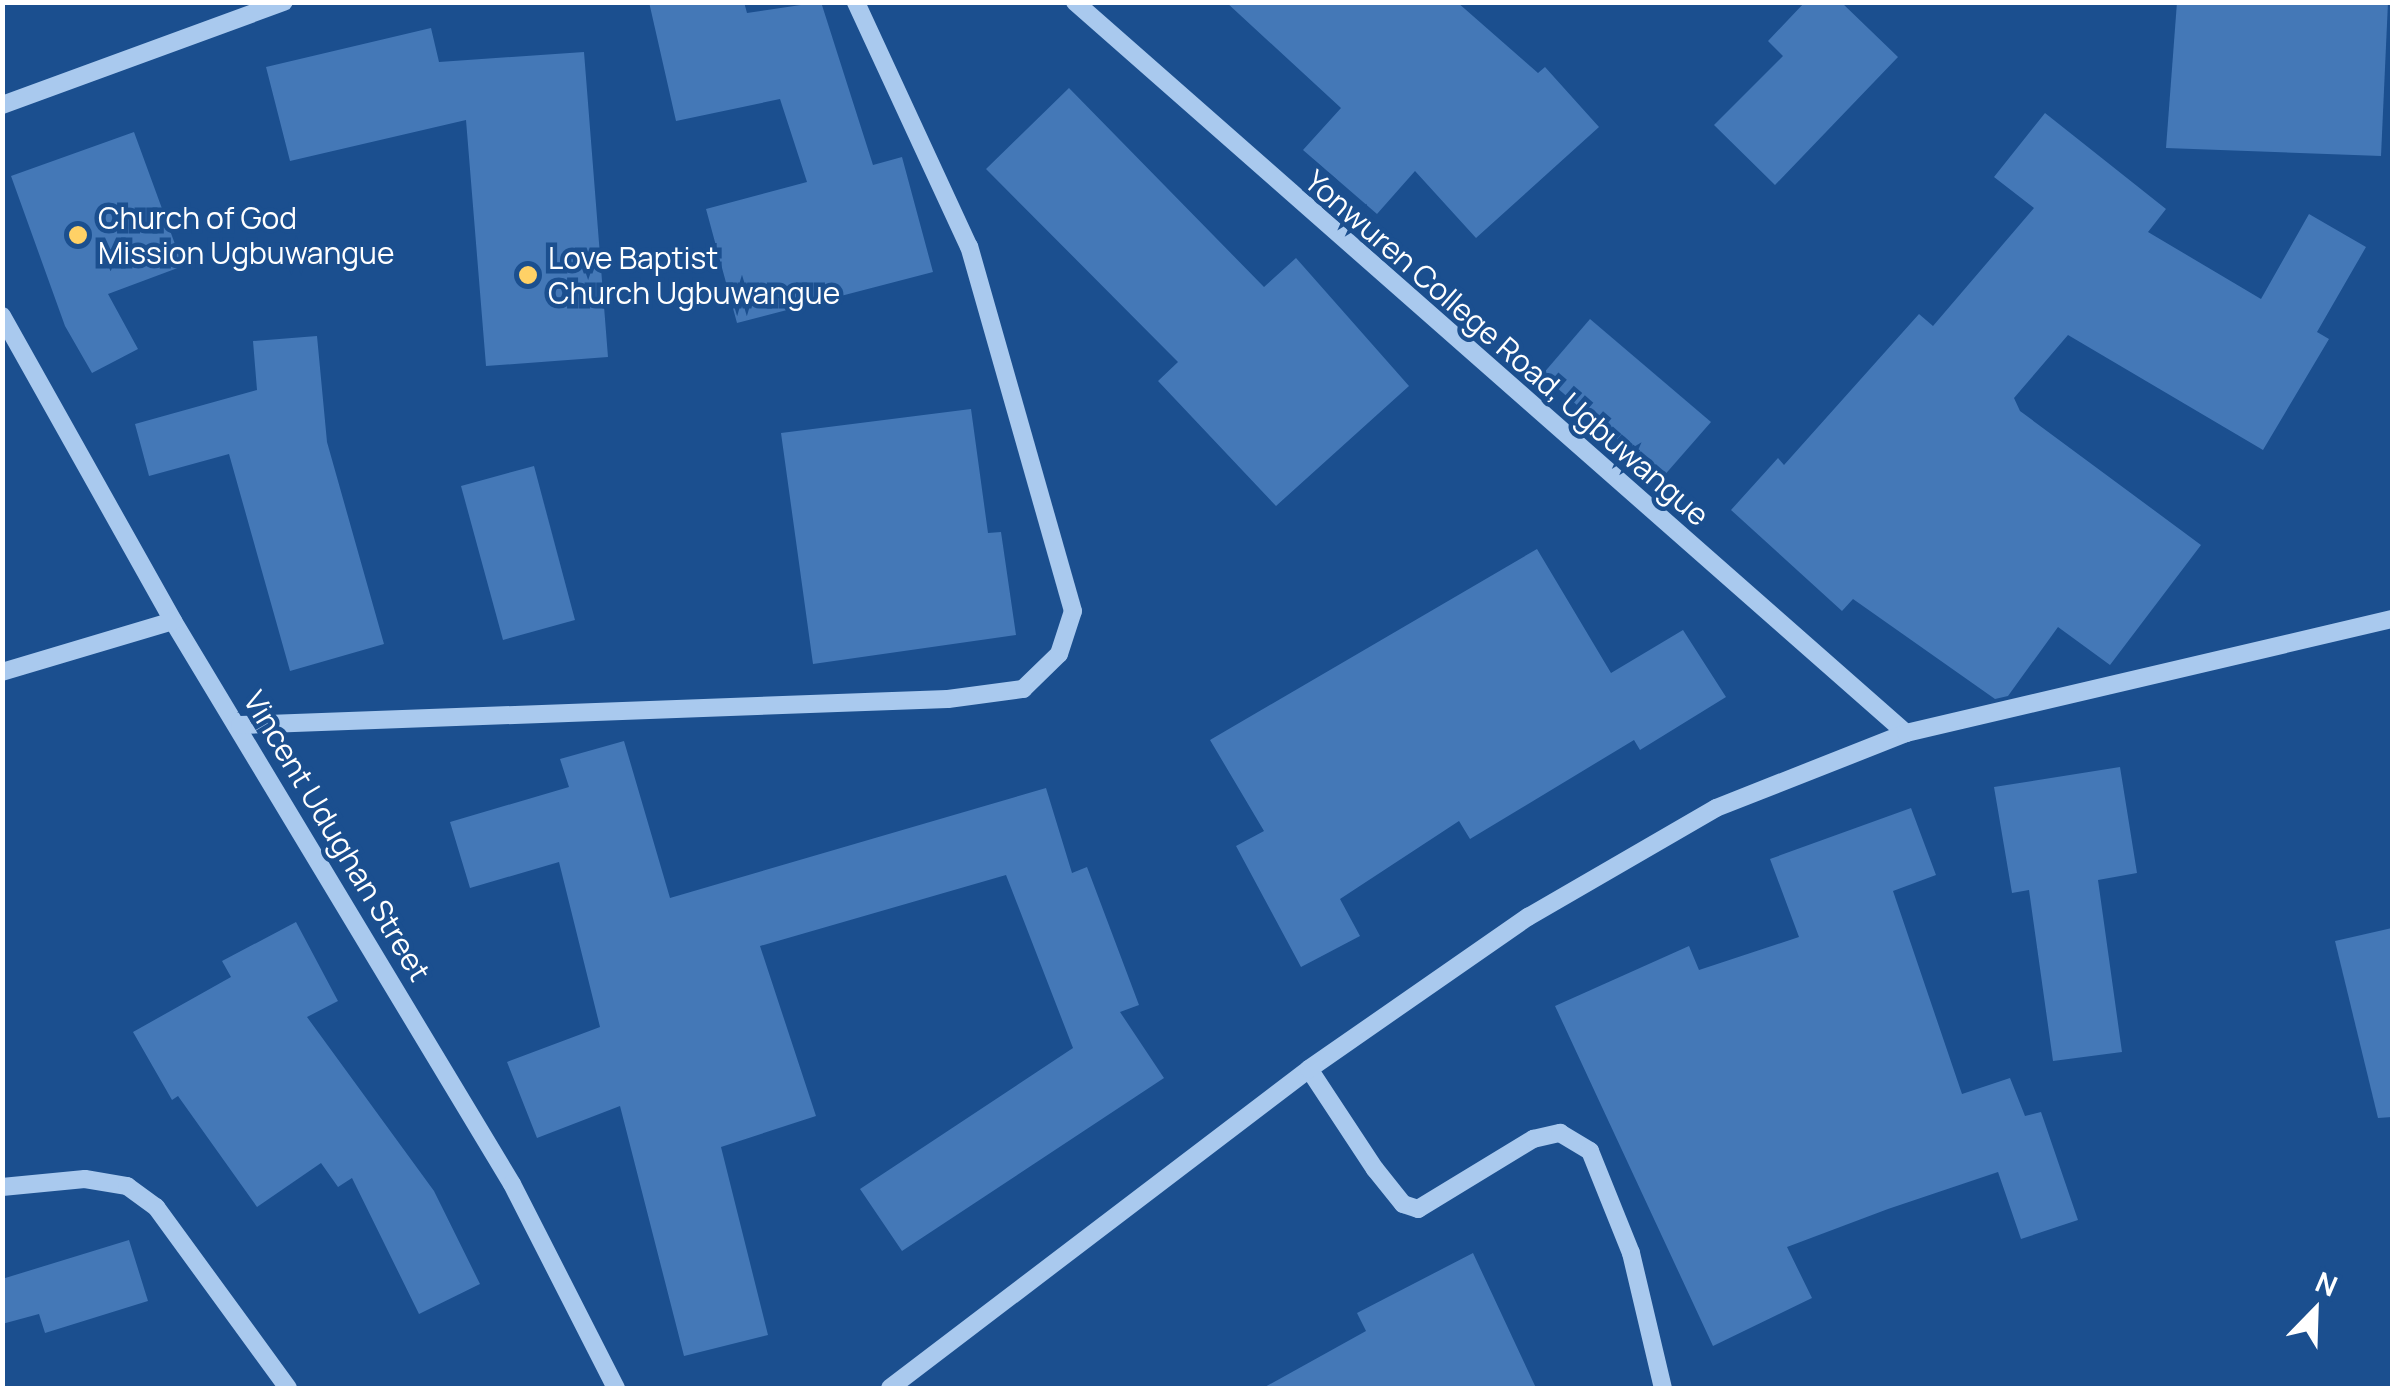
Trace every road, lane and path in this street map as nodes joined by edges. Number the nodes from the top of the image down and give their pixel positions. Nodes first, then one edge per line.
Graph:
1 (284, 2) edge
2 (856, 2) edge
3 (1075, 2) edge
4 (2, 105) edge
5 (2, 316) edge
6 (2392, 618) edge
7 (174, 620) junction
8 (2, 672) edge
9 (240, 725) junction
10 (1906, 733) junction
11 (1310, 1068) junction
12 (2, 1187) edge
13 (288, 1388) edge
14 (616, 1388) edge
15 (890, 1388) edge
16 (1664, 1388) edge

1 - 4 street
2 - 9 street
3 - 10 street, Yonwuren College Road, Ugbuwangue
5 - 7 street, Vincent Udughan Street
6 - 10 street
7 - 8 street
7 - 9 street, Vincent Udughan Street
9 - 14 street, Vincent Udughan Street
10 - 11 street
11 - 15 street
11 - 16 street
12 - 13 street

